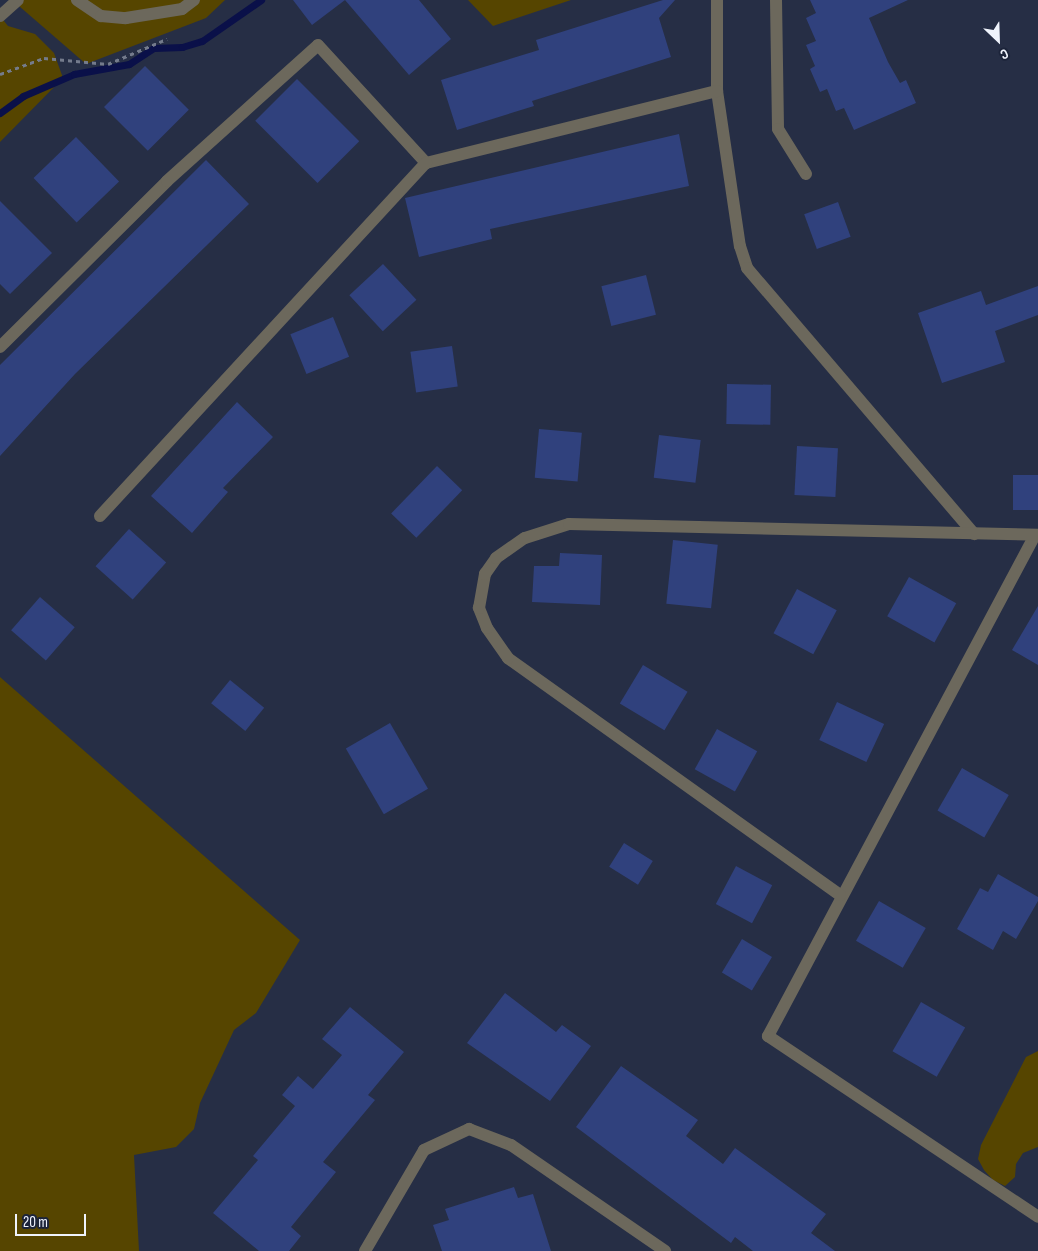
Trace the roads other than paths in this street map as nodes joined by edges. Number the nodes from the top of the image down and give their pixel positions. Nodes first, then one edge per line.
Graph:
1 (18, 0) edge
2 (78, 0) edge
3 (194, 0) edge
4 (718, 0) edge
5 (776, 0) edge
6 (0, 16) edge
7 (717, 91) junction
8 (426, 163) junction
9 (806, 174) dead end
10 (0, 347) edge
11 (100, 516) dead end
12 (974, 534) junction
13 (1036, 535) edge
14 (840, 895) junction
15 (1038, 1217) edge
16 (365, 1251) edge
17 (665, 1251) edge

1 - 6 lane
2 - 3 lane
4 - 7 lane
5 - 9 lane
7 - 8 lane
7 - 12 lane
8 - 10 lane
8 - 11 lane
12 - 13 lane
12 - 14 lane
13 - 14 lane
14 - 15 lane
16 - 17 lane

